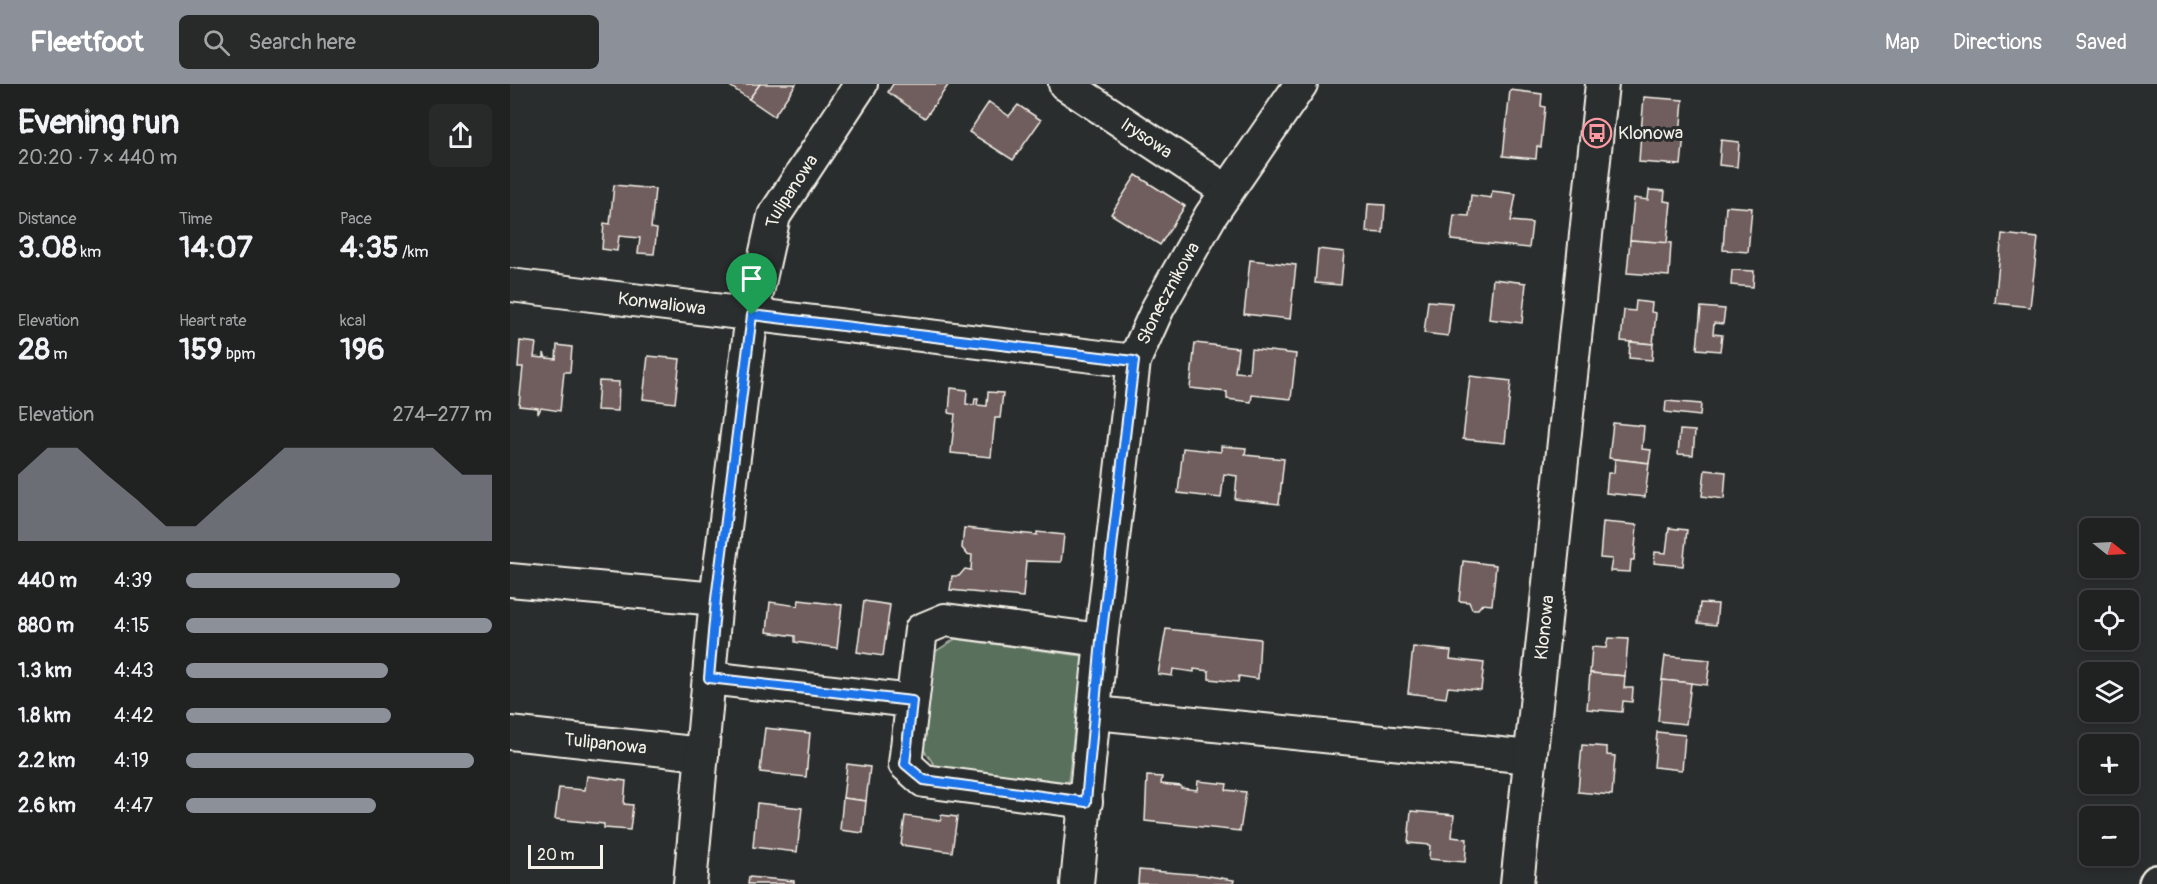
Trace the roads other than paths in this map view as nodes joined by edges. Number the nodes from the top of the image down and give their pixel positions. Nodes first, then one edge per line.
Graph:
1 (861, 84) edge
2 (1065, 84) edge
3 (1301, 84) edge
4 (1602, 84) edge
5 (1227, 191) junction
6 (510, 285) edge
7 (752, 315) junction
8 (1134, 361) junction
9 (510, 580) edge
10 (716, 599) junction
11 (1101, 640) junction
12 (709, 678) junction
13 (912, 701) junction
14 (1096, 713) junction
15 (510, 733) edge
16 (702, 754) junction
17 (1530, 757) junction
18 (1086, 802) junction
19 (690, 884) edge
20 (1077, 884) edge
21 (1517, 884) edge

1 - 7 street, Tulipanowa
2 - 5 street, Irysowa
3 - 5 street, Słonecznikowa
4 - 17 street, Klonowa
5 - 8 street, Słonecznikowa
6 - 7 street, Konwaliowa
7 - 8 street, Konwaliowa
7 - 10 street, Tulipanowa
8 - 11 street, Słonecznikowa
9 - 10 street
10 - 12 street, Tulipanowa
11 - 13 street
11 - 14 street, Słonecznikowa
12 - 13 street
12 - 16 street, Tulipanowa
13 - 18 street
14 - 17 street
14 - 18 street, Słonecznikowa
15 - 16 street, Tulipanowa
16 - 19 street, Tulipanowa
17 - 21 street, Klonowa
18 - 20 street, Słonecznikowa

